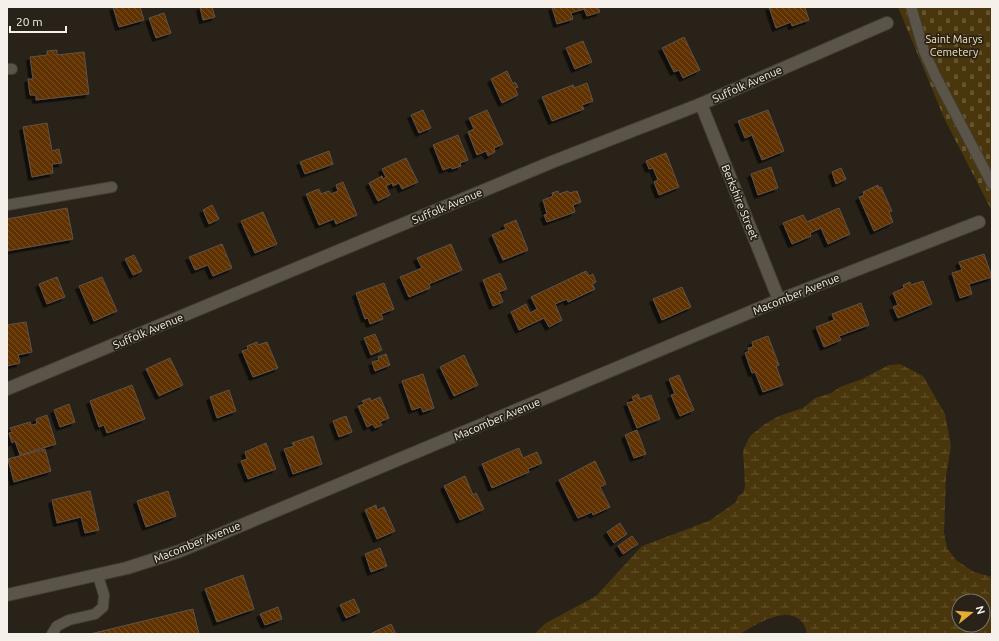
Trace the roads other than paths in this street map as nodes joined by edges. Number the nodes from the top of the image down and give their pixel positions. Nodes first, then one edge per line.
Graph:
1 (911, 7) edge
2 (887, 23) dead end
3 (701, 104) junction
4 (992, 184) edge
5 (112, 187) dead end
6 (7, 205) edge
7 (980, 222) dead end
8 (779, 300) junction
9 (7, 389) edge
10 (98, 576) junction
11 (7, 595) edge
12 (52, 634) edge

1 - 4 lane
2 - 3 street, Suffolk Avenue
3 - 8 street, Berkshire Street
3 - 9 street, Suffolk Avenue
5 - 6 lane
7 - 8 street, Macomber Avenue
8 - 10 street, Macomber Avenue
10 - 11 street, Macomber Avenue
10 - 12 lane

